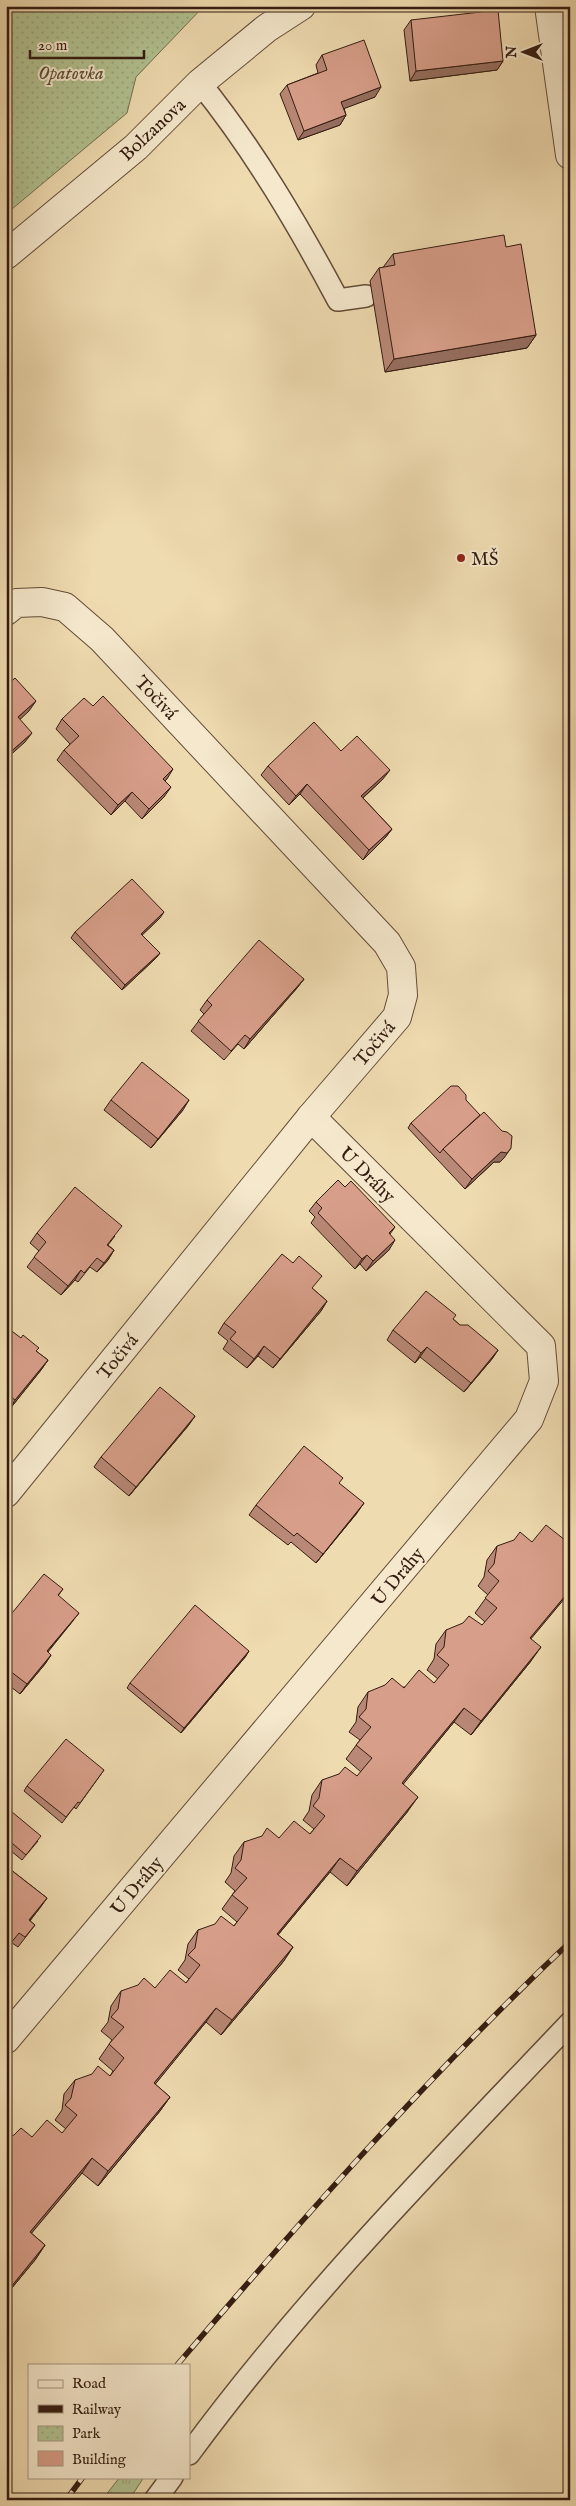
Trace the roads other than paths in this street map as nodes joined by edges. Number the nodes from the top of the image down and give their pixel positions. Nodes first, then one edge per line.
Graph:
1 (301, 6) edge
2 (550, 6) edge
3 (200, 83) junction
4 (570, 155) edge
5 (6, 255) edge
6 (366, 296) dead end
7 (6, 611) edge
8 (311, 1117) junction
9 (6, 1493) edge
10 (570, 2023) edge
11 (6, 2039) edge
12 (190, 2453) edge
13 (171, 2478) edge
14 (155, 2500) edge

1 - 3 street, Bolzanova
2 - 4 street
3 - 5 street, Bolzanova
3 - 6 lane
7 - 8 street, Točivá
8 - 9 street, Točivá
8 - 11 street, U Dráhy
10 - 12 lane
13 - 14 lane

